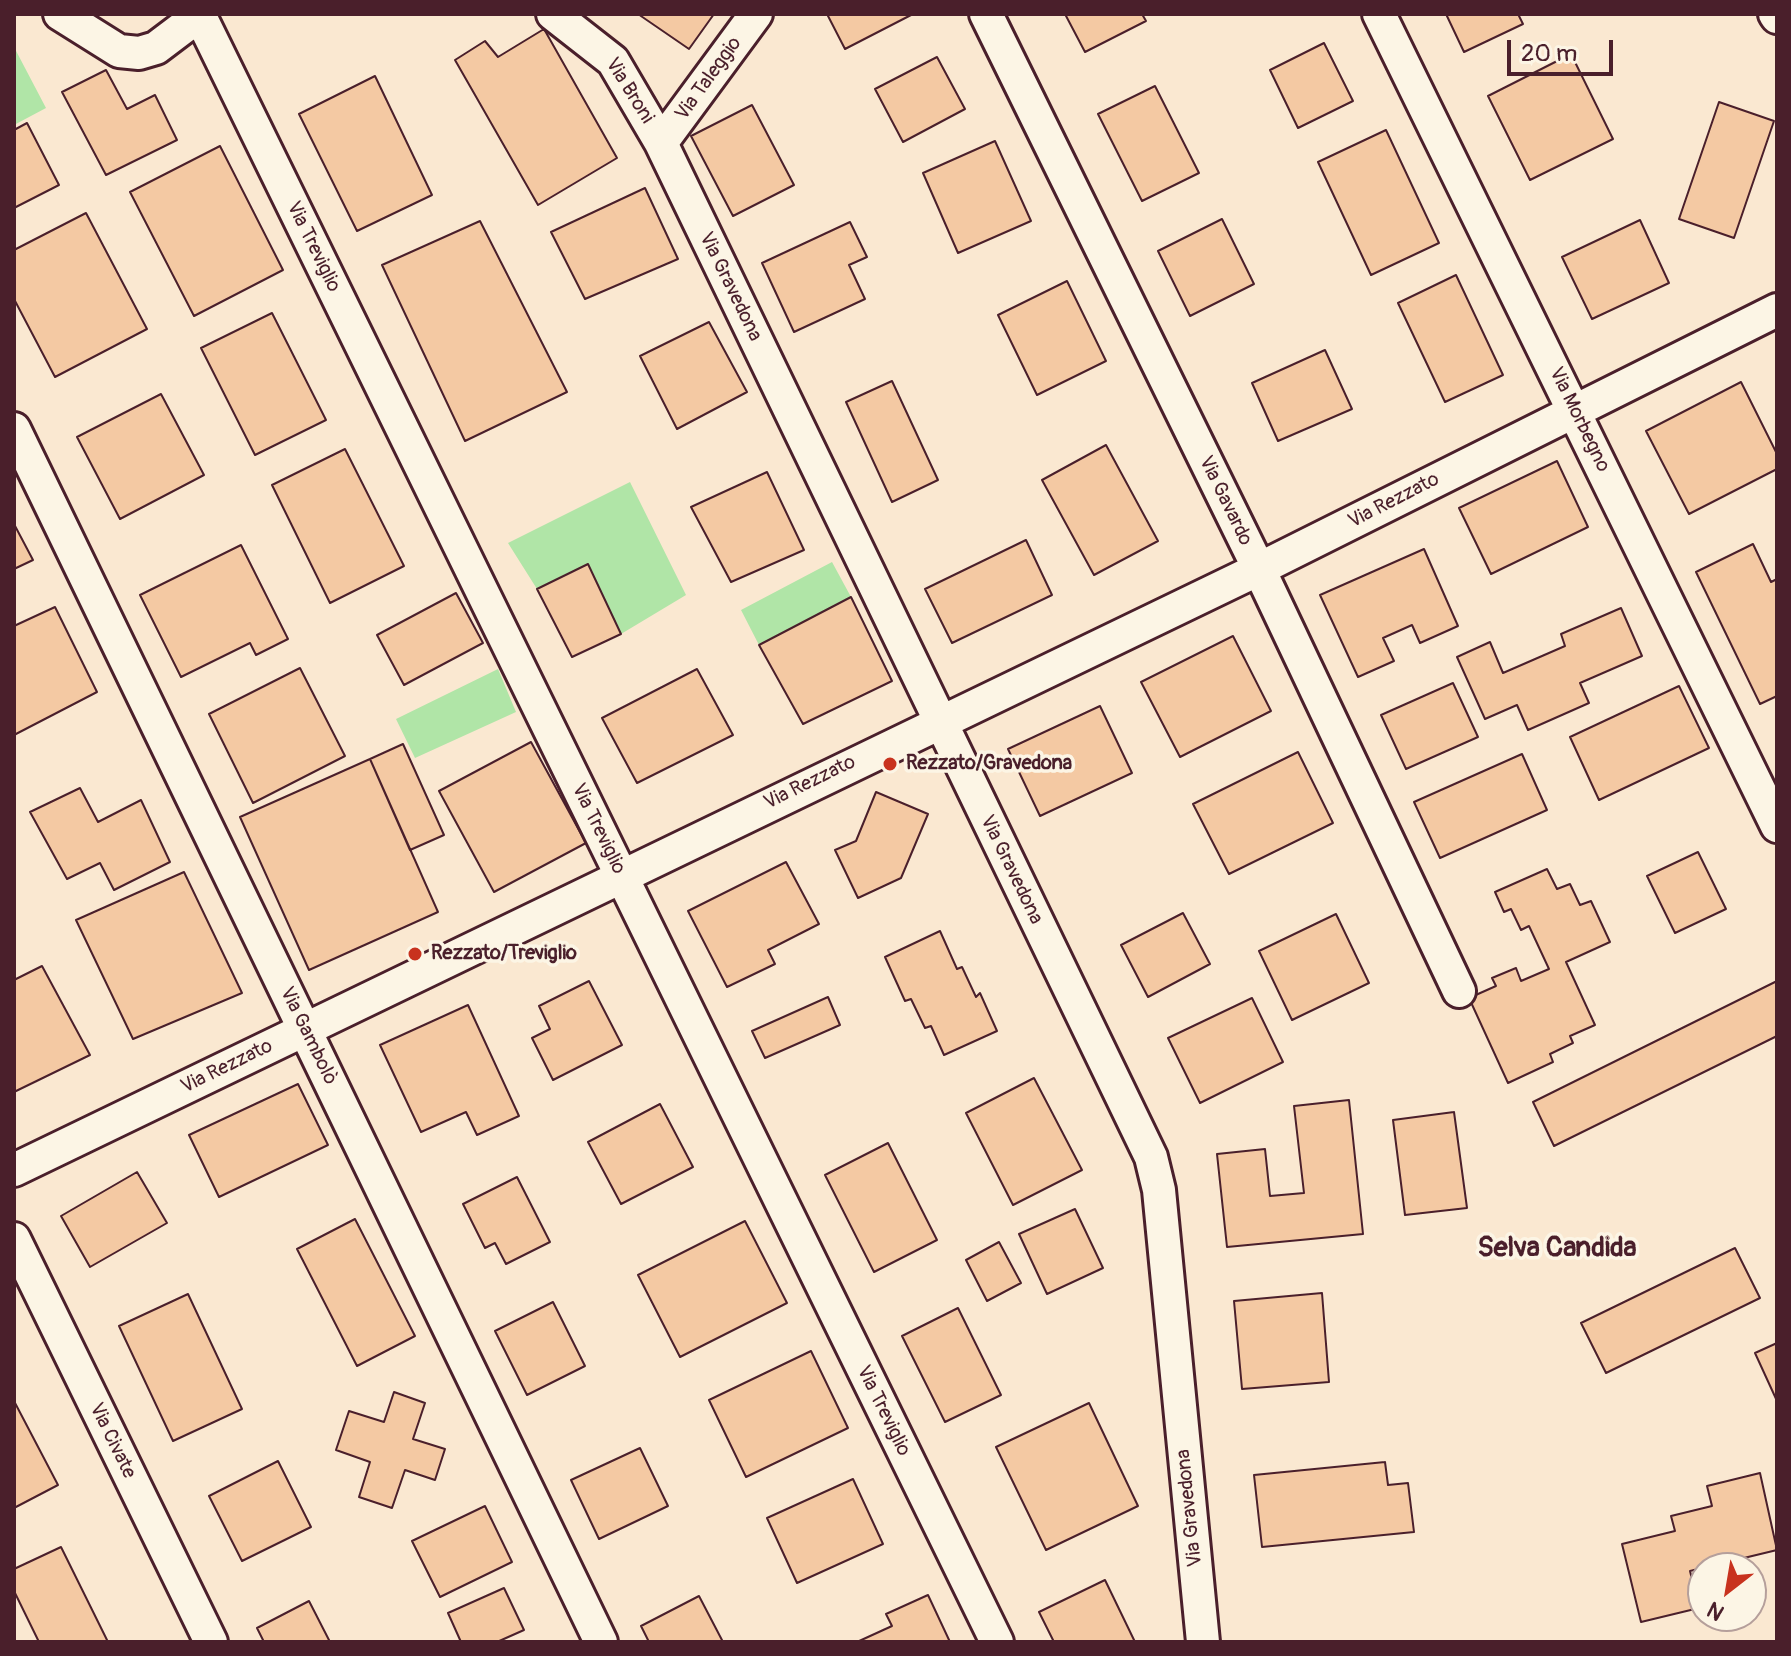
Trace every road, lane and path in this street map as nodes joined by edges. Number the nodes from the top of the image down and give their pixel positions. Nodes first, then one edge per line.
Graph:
1 (60, 14) edge
2 (553, 14) edge
3 (756, 14) edge
4 (986, 14) edge
5 (1379, 14) edge
6 (200, 15) edge
7 (661, 143) junction
8 (1777, 310) edge
9 (1575, 410) junction
10 (14, 429) edge
11 (1259, 569) junction
12 (938, 721) junction
13 (1777, 826) edge
14 (621, 876) junction
15 (1459, 991) dead end
16 (305, 1030) junction
17 (14, 1170) edge
18 (14, 1239) edge
19 (211, 1642) edge
20 (601, 1642) edge
21 (997, 1642) edge
22 (1203, 1642) edge

1 - 6 street
2 - 7 street, Via Broni
3 - 7 street, Via Taleggio
4 - 11 street, Via Gavardo
5 - 9 street, Via Morbegno
6 - 14 street, Via Treviglio
7 - 12 street, Via Gravedona
8 - 9 street, Via Rezzato
9 - 11 street, Via Rezzato
9 - 13 street, Via Morbegno
10 - 16 street, Via Gambolò
11 - 12 street, Via Rezzato
11 - 15 street, Via Gavardo
12 - 14 street, Via Rezzato
12 - 22 street, Via Gravedona
14 - 16 street, Via Rezzato
14 - 21 street, Via Treviglio
16 - 17 street, Via Rezzato
16 - 20 street, Via Gambolò
18 - 19 street, Via Civate

